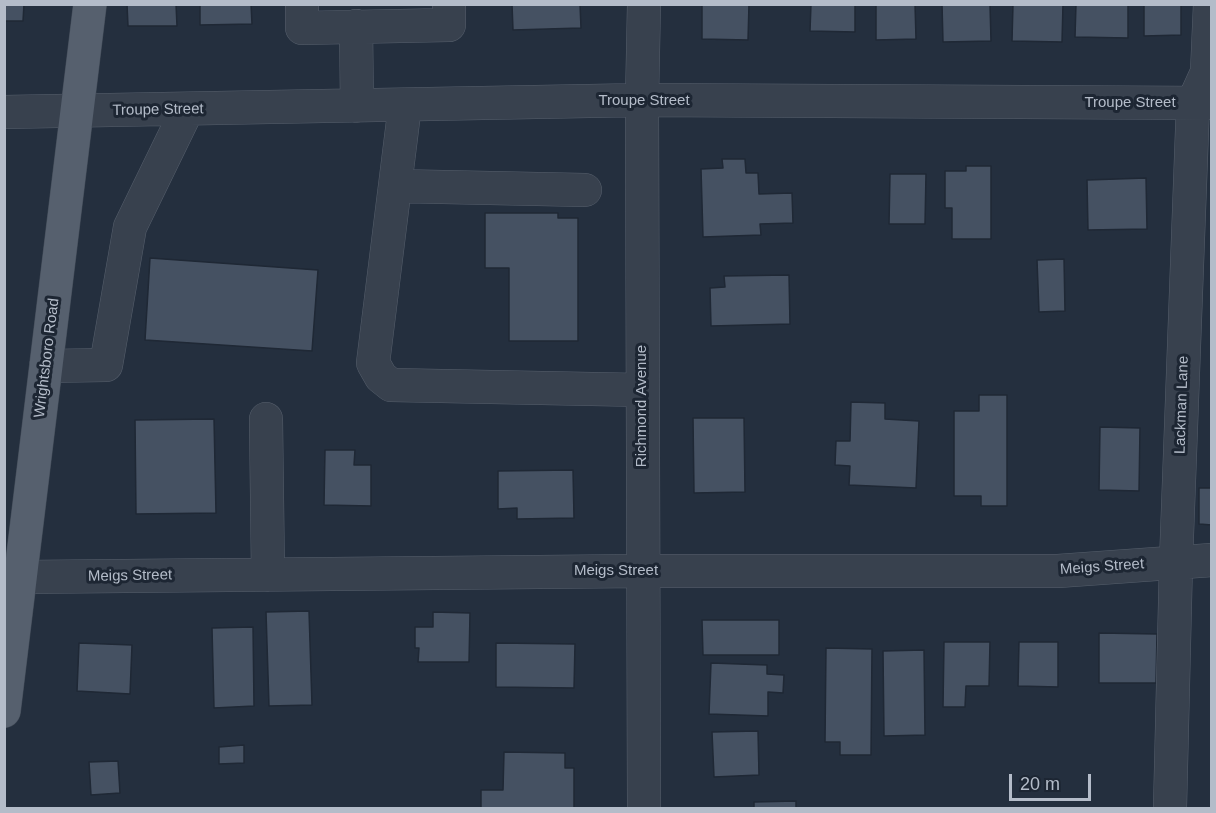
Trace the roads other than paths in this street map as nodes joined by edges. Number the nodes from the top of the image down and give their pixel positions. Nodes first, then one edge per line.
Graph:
1 (90, 4) edge
2 (302, 4) edge
3 (449, 4) edge
4 (644, 4) edge
5 (1210, 4) edge
6 (356, 26) junction
7 (642, 100) junction
8 (1202, 103) edge
9 (405, 105) junction
10 (357, 106) junction
11 (187, 110) junction
12 (77, 111) junction
13 (4, 112) edge
14 (395, 186) junction
15 (585, 189) dead end
16 (46, 366) junction
17 (642, 390) junction
18 (266, 419) dead end
19 (1212, 560) edge
20 (1176, 562) junction
21 (642, 571) junction
22 (268, 575) junction
23 (21, 578) junction
24 (4, 711) edge
25 (644, 808) edge
26 (1170, 808) edge

1 - 12 main road, Wrightsboro Road
2 - 6 street
3 - 6 street
4 - 7 street, Richmond Avenue
5 - 8 street, Lackman Lane
6 - 10 street
7 - 8 street, Troupe Street
7 - 9 street, Troupe Street
7 - 17 street, Richmond Avenue
8 - 20 street, Lackman Lane
9 - 10 street, Troupe Street
9 - 14 street
10 - 11 street, Troupe Street
11 - 12 street, Troupe Street
11 - 16 street
12 - 13 street, Troupe Street
12 - 16 main road, Wrightsboro Road
14 - 15 street
14 - 17 street
16 - 23 main road, Wrightsboro Road
17 - 21 street, Richmond Avenue
18 - 22 street
19 - 20 street, Meigs Street
20 - 21 street, Meigs Street
20 - 26 street, Lackman Lane
21 - 22 street, Meigs Street
21 - 25 street, Richmond Avenue
22 - 23 street, Meigs Street
23 - 24 main road, Wrightsboro Road

